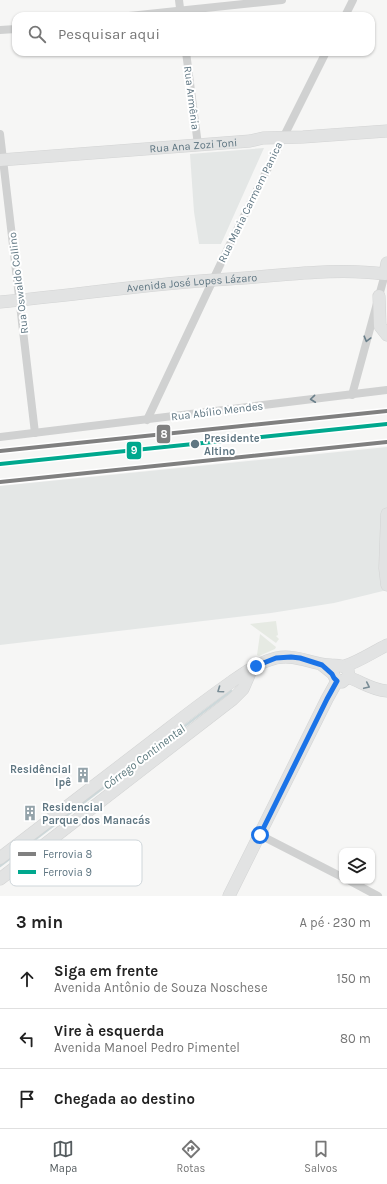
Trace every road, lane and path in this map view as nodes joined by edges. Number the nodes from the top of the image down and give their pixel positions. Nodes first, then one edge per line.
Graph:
1 (179, 0) edge
2 (282, 0) edge
3 (353, 0) edge
4 (181, 12) edge
5 (189, 12) edge
6 (347, 12) edge
7 (12, 29) edge
8 (0, 30) edge
9 (187, 56) edge
10 (324, 56) edge
11 (387, 131) edge
12 (0, 134) edge
13 (282, 138) junction
14 (198, 145) junction
15 (1, 160) edge
16 (386, 269) edge
17 (213, 279) junction
18 (379, 296) junction
19 (20, 300) junction
20 (0, 302) edge
21 (387, 336) edge
22 (387, 390) edge
23 (352, 395) junction
24 (148, 420) junction
25 (35, 433) junction
26 (0, 437) edge
27 (387, 514) edge
28 (387, 585) edge
29 (387, 645) edge
30 (252, 668) junction
31 (342, 673) junction
32 (240, 676) junction
33 (243, 689) junction
34 (387, 691) edge
35 (260, 835) junction
36 (23, 840) edge
37 (50, 840) edge
38 (10, 850) edge
39 (0, 858) edge
40 (10, 871) edge
41 (339, 875) edge
42 (0, 879) edge
43 (356, 884) edge
44 (229, 896) edge
45 (378, 896) edge

1 - 4 street
2 - 5 street
3 - 6 street
7 - 8 street
9 - 14 street, Rua Armênia
10 - 13 street, Rua Maria Carmem Panica
11 - 13 street, Rua Ana Zozi Toni
12 - 15 street, Rua Oswaldo Collino
13 - 14 street, Rua Ana Zozi Toni
13 - 17 street, Rua Maria Carmem Panica
14 - 15 street, Rua Ana Zozi Toni
15 - 19 street, Rua Oswaldo Collino
16 - 17 street, Avenida José Lopes Lázaro
16 - 18 street
17 - 19 street, Avenida José Lopes Lázaro
17 - 24 street, Rua Maria Carmem Panica
18 - 21 street
18 -> 23 street
19 - 20 street, Avenida José Lopes Lázaro
19 - 25 street, Rua Oswaldo Collino
22 - 23 street, Rua Abílio Mendes
23 -> 24 street, Rua Abílio Mendes
24 - 25 street, Rua Abílio Mendes
25 - 26 street, Rua Abílio Mendes
27 - 28 street
29 - 31 street
30 - 31 street
30 - 32 street
30 - 33 street
31 -> 34 street
31 - 35 street
32 - 33 street
32 -> 36 street
33 - 37 street
35 - 41 street
35 - 44 street
38 -> 39 street
40 - 42 street
43 - 45 street

